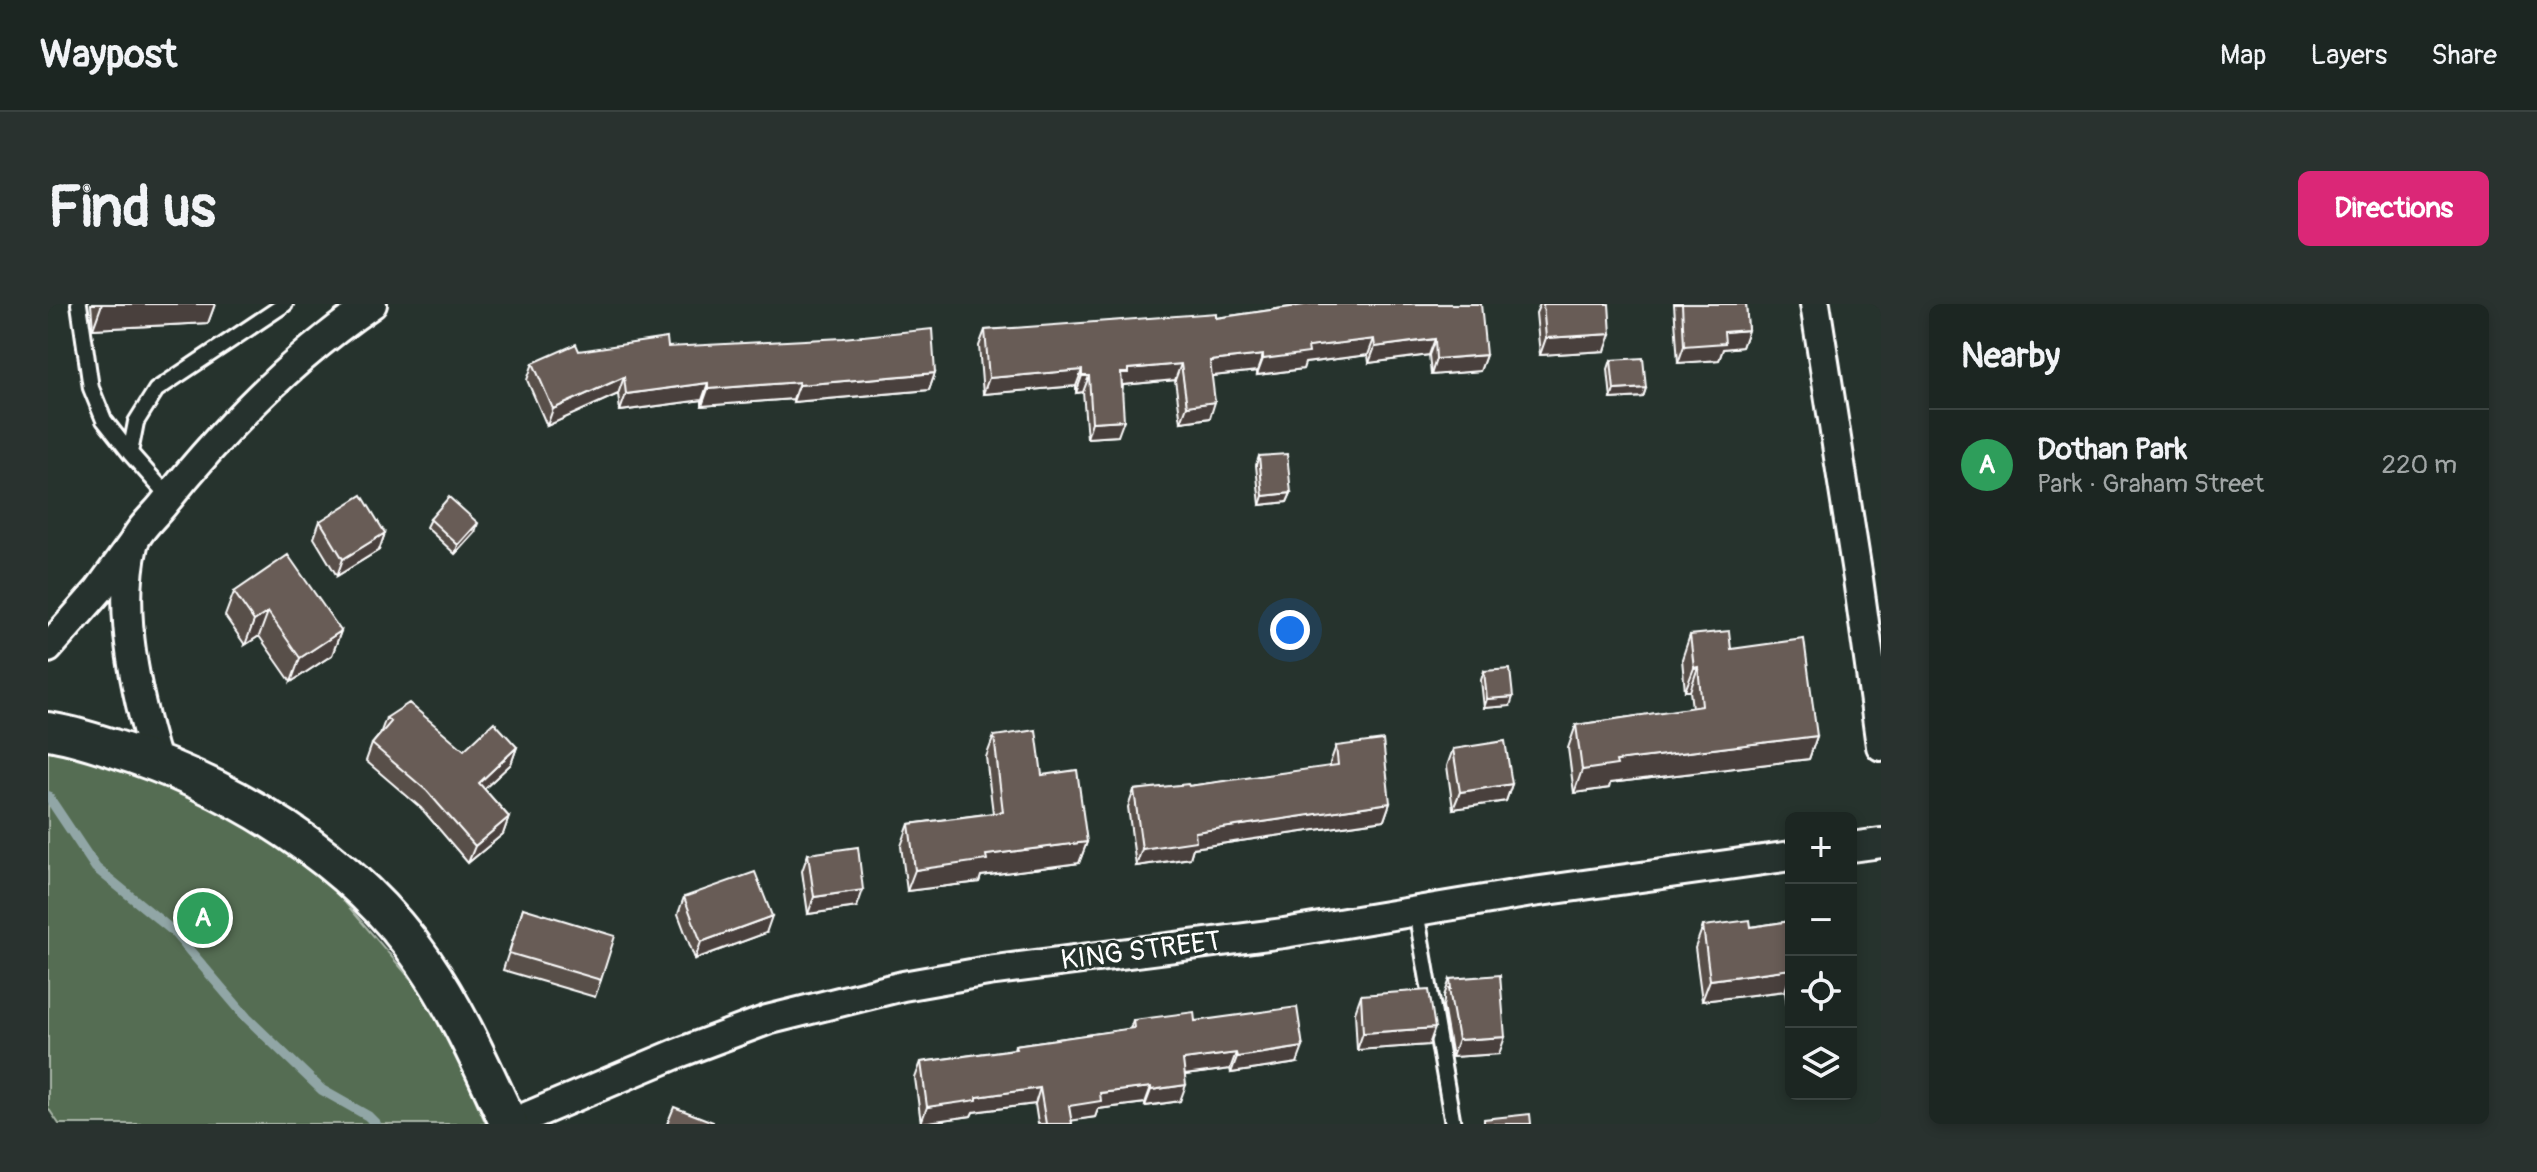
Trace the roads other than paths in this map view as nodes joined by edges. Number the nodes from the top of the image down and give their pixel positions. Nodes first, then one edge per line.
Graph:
1 (79, 304) edge
2 (285, 304) edge
3 (372, 304) edge
4 (1815, 304) edge
5 (130, 453) junction
6 (169, 497) junction
7 (134, 542) junction
8 (48, 648) edge
9 (48, 731) edge
10 (1881, 746) edge
11 (156, 761) junction
12 (1881, 843) edge
13 (1857, 846) edge
14 (1785, 857) edge
15 (1416, 911) junction
16 (510, 1124) edge
17 (1453, 1124) edge

1 - 5 lane
2 - 5 lane
3 - 6 street
4 - 10 street
5 - 6 lane
6 - 7 street
7 - 8 street
7 - 11 street
9 - 11 street
11 - 16 street
12 - 13 street
14 - 15 street, KING STREET
15 - 16 street, KING STREET
15 - 17 lane

